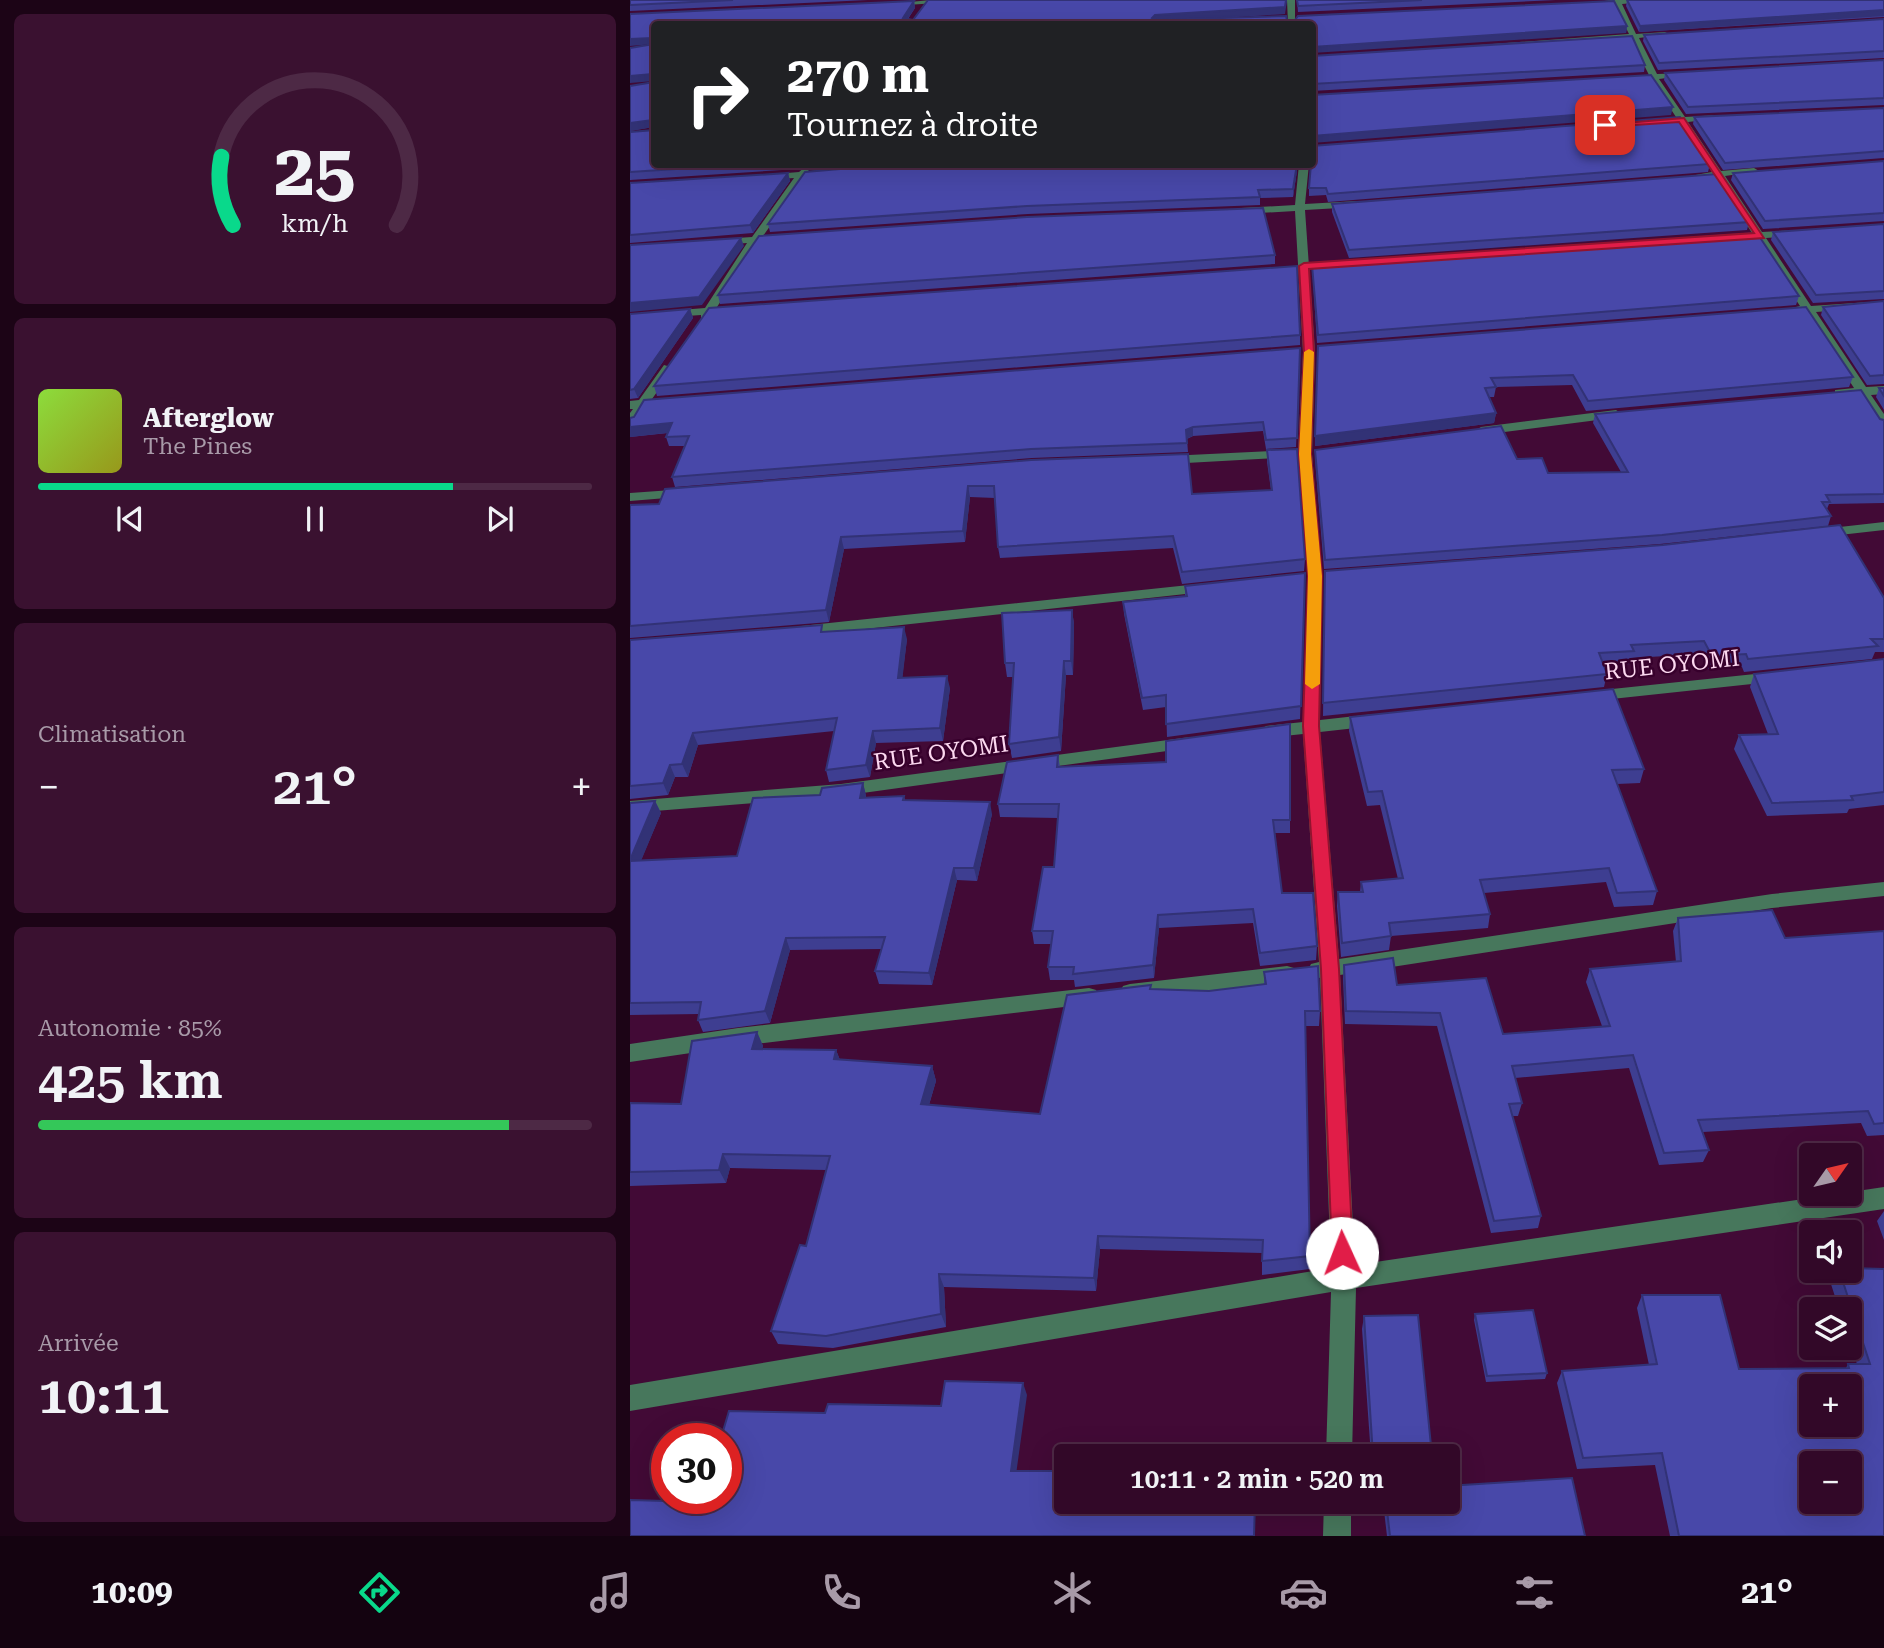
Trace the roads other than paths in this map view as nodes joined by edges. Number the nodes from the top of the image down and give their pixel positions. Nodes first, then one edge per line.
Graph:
1 (977, 0) edge
2 (1291, 0) edge
3 (1665, 0) edge
4 (926, 1) edge
5 (1616, 1) edge
6 (885, 4) edge
7 (1590, 4) edge
8 (918, 13) edge
9 (1281, 19) edge
10 (1305, 19) edge
11 (1288, 21) edge
12 (1292, 21) edge
13 (1296, 21) edge
14 (1671, 34) edge
15 (1632, 36) junction
16 (1395, 51) edge
17 (1695, 75) edge
18 (1654, 77) junction
19 (1615, 79) edge
20 (1722, 118) edge
21 (1681, 120) junction
22 (1653, 121) edge
23 (806, 168) edge
24 (1304, 168) edge
25 (1761, 171) edge
26 (843, 172) edge
27 (1720, 174) junction
28 (802, 175) junction
29 (1679, 177) edge
30 (749, 178) edge
31 (1367, 203) edge
32 (1300, 209) junction
33 (1232, 212) edge
34 (1815, 231) edge
35 (1760, 236) junction
36 (799, 237) edge
37 (1721, 238) edge
38 (758, 240) junction
39 (707, 243) edge
40 (1884, 304) edge
41 (737, 309) edge
42 (1808, 309) junction
43 (710, 312) junction
44 (1768, 312) edge
45 (630, 317) edge
46 (694, 332) edge
47 (679, 352) edge
48 (1884, 390) edge
49 (1862, 391) junction
50 (1822, 395) edge
51 (682, 400) edge
52 (636, 404) edge
53 (1637, 412) edge
54 (630, 422) edge
55 (1884, 424) edge
56 (1464, 433) edge
57 (1312, 453) junction
58 (1155, 460) edge
59 (695, 492) edge
60 (630, 497) edge
61 (1884, 526) edge
62 (1805, 535) edge
63 (1220, 587) edge
64 (790, 632) edge
65 (1788, 675) edge
66 (1570, 698) edge
67 (1393, 718) edge
68 (1311, 726) junction
69 (1242, 736) edge
70 (1214, 740) edge
71 (630, 807) edge
72 (1884, 889) edge
73 (1330, 969) junction
74 (630, 1053) edge
75 (1884, 1198) edge
76 (1344, 1278) junction
77 (630, 1398) edge
78 (1339, 1444) edge
79 (1338, 1514) edge
80 (1337, 1536) edge

1 - 4 street
2 - 12 street
3 - 5 street
4 - 6 street
4 - 8 street
5 - 7 street
5 - 15 street
9 - 11 street
10 - 13 street
14 - 15 street
15 - 16 street
15 - 18 street
17 - 18 street
18 - 19 street
18 - 21 street
20 - 21 street
21 - 22 street
21 - 27 street
23 - 28 street
24 - 32 street
25 - 27 street
26 - 28 street
27 - 29 street
27 - 35 street
28 - 30 street
28 - 38 street
31 - 32 street
32 - 33 street
32 - 57 street
34 - 35 street
35 - 37 street
35 - 42 street
36 - 38 street
38 - 39 street
38 - 43 street
40 - 42 street
41 - 43 street
42 - 44 street
42 - 49 street
43 - 45 street
43 - 46 street
47 - 52 street
48 - 49 street
49 - 50 street
49 - 55 street
51 - 52 street
52 - 54 street
53 - 56 street
57 - 58 street
57 - 68 street
59 - 60 street
61 - 62 street
63 - 64 street
65 - 66 street, RUE OYOMI
67 - 68 street
68 - 69 street
68 - 73 street
70 - 71 street, RUE OYOMI
72 - 73 street
73 - 74 street
73 - 76 street
75 - 76 street
76 - 77 street
76 - 78 street
79 - 80 street

